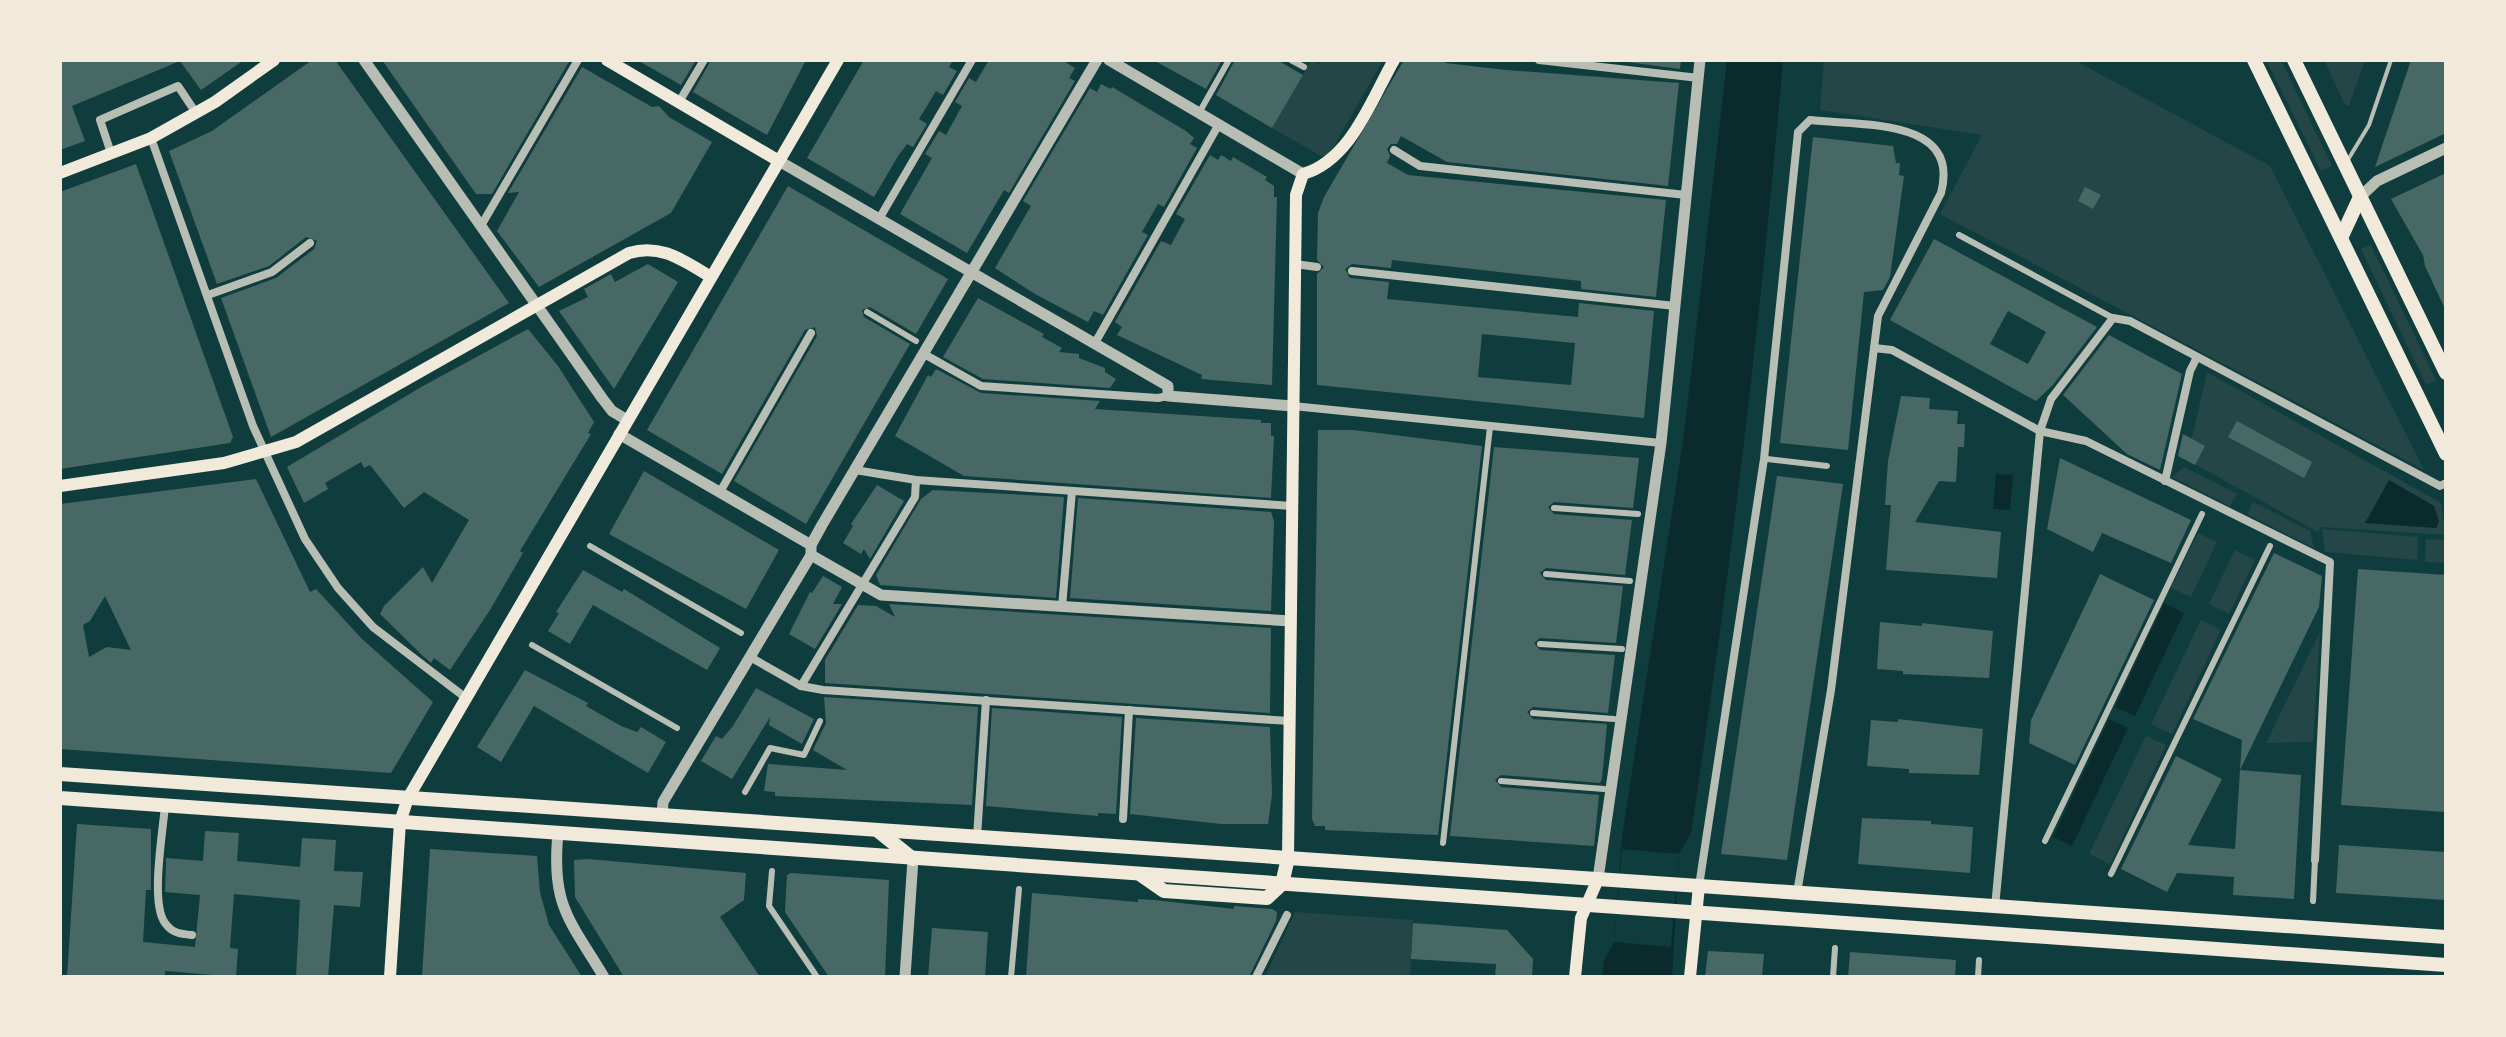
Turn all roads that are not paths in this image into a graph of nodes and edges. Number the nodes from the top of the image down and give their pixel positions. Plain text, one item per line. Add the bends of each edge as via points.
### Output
1 (274, 60) edge
2 (364, 60) edge
3 (578, 60) edge
4 (607, 60) edge
5 (704, 60) edge
6 (838, 60) edge
7 (972, 60) edge
8 (1097, 60) edge
9 (1109, 60) edge
10 (1229, 60) edge
11 (1291, 60) edge
12 (1394, 60) edge
13 (1539, 60) edge
14 (1700, 60) edge
15 (2254, 60) edge
16 (2294, 60) edge
17 (2391, 60) edge
18 (1304, 67) dead end
19 (1699, 78) junction
20 (679, 102) junction
21 (196, 113) junction
22 (1199, 113) junction
23 (1219, 124) junction
24 (151, 138) junction
25 (2446, 148) edge
26 (1394, 150) dead end
27 (111, 153) junction
28 (779, 161) junction
29 (2345, 165) junction
30 (60, 173) edge
31 (1303, 174) junction
32 (1686, 195) junction
33 (2360, 197) junction
34 (879, 219) junction
35 (482, 224) junction
36 (1959, 235) dead end
37 (2341, 238) junction
38 (310, 243) dead end
39 (1295, 264) junction
40 (1317, 267) dead end
41 (1352, 271) dead end
42 (972, 272) junction
43 (711, 277) junction
44 (208, 295) junction
45 (536, 306) junction
46 (1675, 306) junction
47 (867, 312) dead end
48 (2113, 318) junction
49 (811, 333) dead end
50 (916, 341) dead end
51 (1095, 343) junction
52 (1874, 348) junction
53 (924, 354) junction
54 (2197, 357) junction
55 (2446, 373) edge
56 (1168, 396) junction
57 (1293, 406) junction
58 (627, 420) junction
59 (1490, 427) junction
60 (2040, 431) junction
61 (619, 434) junction
62 (1661, 443) junction
63 (266, 454) junction
64 (2446, 454) edge
65 (1767, 459) dead end
66 (1827, 466) dead end
67 (855, 470) junction
68 (916, 480) junction
69 (2165, 481) junction
70 (2446, 483) edge
71 (60, 486) edge
72 (1072, 491) junction
73 (720, 492) junction
74 (1292, 506) junction
75 (1554, 508) dead end
76 (1638, 514) dead end
77 (2202, 514) dead end
78 (590, 546) dead end
79 (2270, 546) dead end
80 (811, 550) junction
81 (1546, 574) dead end
82 (1630, 581) dead end
83 (862, 584) junction
84 (1062, 607) junction
85 (1291, 621) junction
86 (741, 633) dead end
87 (1540, 644) dead end
88 (532, 645) dead end
89 (1622, 649) dead end
90 (750, 657) junction
91 (801, 686) junction
92 (466, 698) junction
93 (986, 700) junction
94 (1129, 710) junction
95 (1533, 713) dead end
96 (1614, 719) dead end
97 (820, 721) dead end
98 (1289, 721) junction
99 (677, 728) dead end
100 (60, 774) edge
101 (1501, 781) dead end
102 (1604, 789) dead end
103 (745, 792) dead end
104 (60, 798) edge
105 (408, 798) junction
106 (165, 805) junction
107 (662, 816) junction
108 (1123, 819) dead end
109 (400, 822) junction
110 (877, 830) junction
111 (558, 833) junction
112 (977, 837) junction
113 (661, 841) junction
114 (2045, 841) dead end
115 (1443, 843) dead end
116 (1288, 858) junction
117 (913, 859) junction
118 (2315, 860) joint
119 (772, 871) dead end
120 (2111, 874) dead end
121 (1598, 879) junction
122 (1282, 884) junction
123 (1699, 886) junction
124 (1019, 889) dead end
125 (1797, 893) junction
126 (2313, 901) dead end
127 (1588, 906) junction
128 (1995, 907) junction
129 (1287, 911) dead end
130 (1696, 913) junction
131 (192, 935) dead end
132 (2446, 937) edge
133 (1835, 948) dead end
134 (1979, 960) dead end
135 (2446, 965) edge
136 (390, 977) edge
137 (604, 977) edge
138 (817, 977) edge
139 (905, 977) edge
140 (1011, 977) edge
141 (1256, 977) edge
142 (1575, 977) edge
143 (1690, 977) edge
144 (1833, 977) edge
145 (1978, 977) edge

1 - 21 main road
2 - 35 street
3 - 35 street
4 - 20 main road
5 - 20 street
6 - 28 main road
7 - 34 street
8 - 42 street
9 - 22 street
10 - 22 street
11 - 18 street
12 - 31 main road via 1358,130 1339,154
13 - 19 street
14 - 19 street
15 - 37 main road
16 - 29 main road
17 - 29 lane via 2369,125
19 - 32 street
20 - 28 main road
21 - 24 main road
21 - 27 street via 178,86 100,120
22 - 23 street
23 - 31 street
23 - 51 street
24 - 27 main road
24 - 44 street
25 - 33 street via 2377,181
26 - 32 street via 1420,166
27 - 30 main road
28 - 34 street
28 - 43 main road
29 - 33 main road
31 - 39 main road via 1296,195
32 - 46 street
33 - 37 main road
33 - 55 main road
34 - 42 street
35 - 45 street
36 - 48 street
37 - 64 main road
38 - 44 street via 272,272
39 - 40 street
39 - 57 main road
41 - 46 street
42 - 51 street
42 - 53 street
43 - 45 main road via 666,252 642,249
43 - 58 main road
44 - 63 street
45 - 58 street via 612,411
45 - 63 main road
46 - 62 street
47 - 50 street
48 - 54 street via 2130,321
48 - 60 street via 2051,399
49 - 73 street
51 - 56 street via 1168,386
52 - 60 street via 1892,350
52 - 123 street via 1878,316 1946,175 1943,158 1924,137 1810,120 1801,126 1798,140 1764,459
52 - 125 street via 1831,690
53 - 56 street via 981,386
53 - 67 street
54 - 69 street
54 - 70 street via 2440,486
56 - 57 street
57 - 59 street
57 - 74 main road
58 - 61 main road
59 - 62 street
59 - 115 street
60 - 69 street via 2086,441
60 - 128 street
61 - 73 street
61 - 92 main road
62 - 121 street
63 - 71 main road
63 - 92 street via 305,539 338,588 373,627
65 - 66 street
67 - 68 street
67 - 80 street
68 - 72 street
68 - 83 street via 915,497
69 - 118 street via 2332,566
72 - 74 street
72 - 84 street
73 - 80 street
74 - 85 main road
75 - 76 street
77 - 114 street
78 - 86 street
79 - 120 street
80 - 83 street
80 - 90 street
81 - 82 street
83 - 84 street via 881,595
83 - 91 street
84 - 85 street
85 - 98 main road
87 - 89 street
88 - 99 street
90 - 91 street
90 - 107 street via 663,802
91 - 93 street
92 - 105 main road
93 - 94 street
93 - 112 street
94 - 98 street
94 - 108 street
95 - 96 street
97 - 103 street via 804,755 770,748
98 - 116 main road
100 - 105 main road
101 - 102 street
104 - 106 main road
105 - 107 main road
105 - 109 main road
106 - 109 main road
106 - 131 street via 158,902 163,921 175,934
107 - 110 main road
107 - 113 main road
109 - 111 main road
109 - 136 main road
110 - 112 main road
110 - 117 main road
111 - 113 main road
111 - 137 street via 554,873 561,901
112 - 116 main road
113 - 117 main road
116 - 121 main road
116 - 122 main road
117 - 122 main road
117 - 139 street
118 - 126 street
119 - 138 street via 769,906
121 - 123 main road
121 - 127 main road
122 - 127 main road
123 - 125 main road
123 - 130 main road
124 - 140 street
125 - 128 main road
127 - 130 main road
127 - 142 main road via 1581,918
128 - 132 main road
129 - 141 street
130 - 135 main road
130 - 143 main road
133 - 144 street
134 - 145 street

